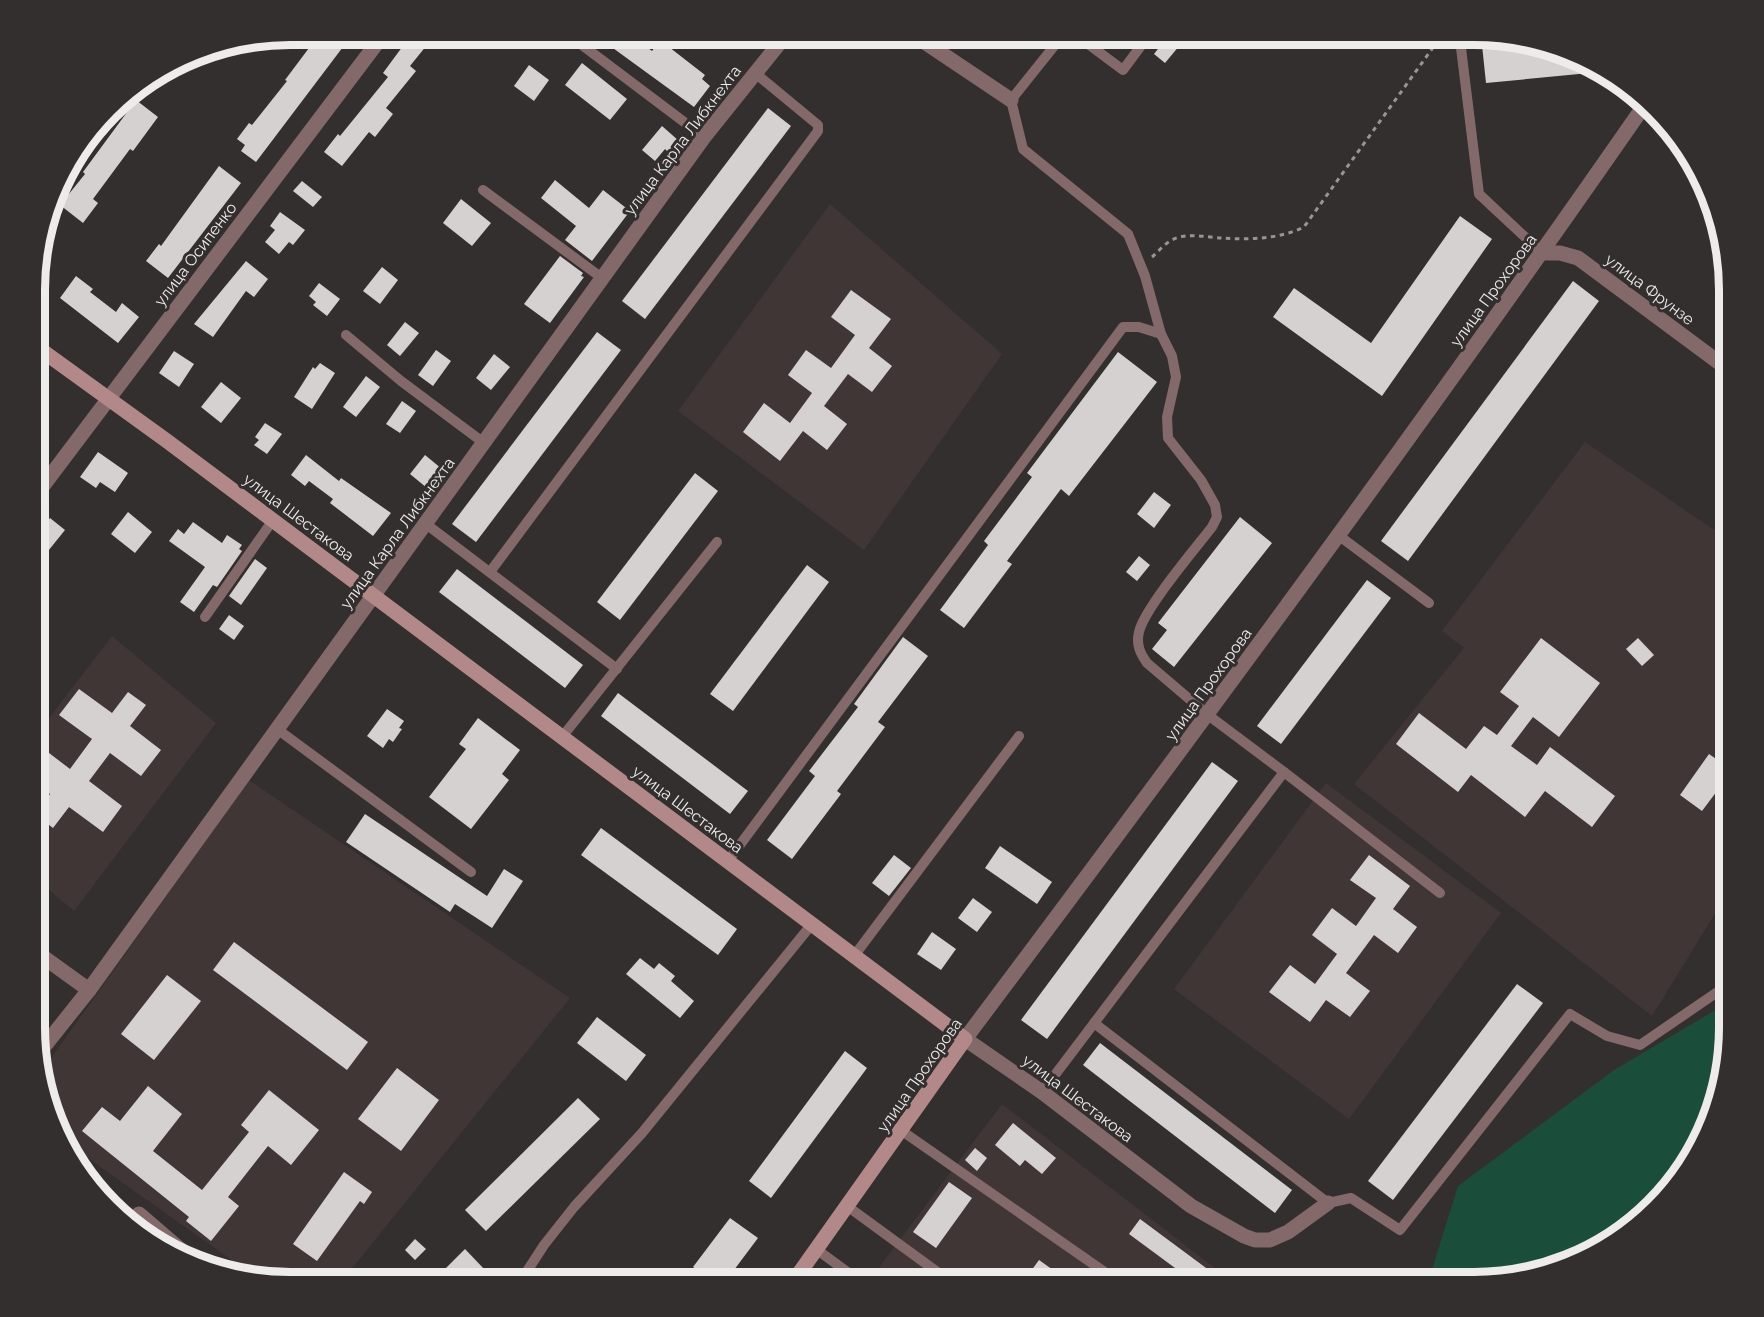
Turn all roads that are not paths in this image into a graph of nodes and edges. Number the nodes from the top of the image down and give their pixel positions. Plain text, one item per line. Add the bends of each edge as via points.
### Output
1 (375, 45) edge
2 (582, 45) edge
3 (778, 45) edge
4 (929, 45) edge
5 (1055, 45) edge
6 (1089, 45) edge
7 (1142, 45) edge
8 (1462, 45) edge
9 (755, 73) junction
10 (1011, 100) junction
11 (1640, 111) edge
12 (704, 137) junction
13 (483, 190) dead end
14 (1542, 253) junction
15 (603, 278) junction
16 (346, 334) dead end
17 (1161, 334) junction
18 (45, 354) edge
19 (1719, 362) edge
20 (108, 399) junction
21 (484, 443) junction
22 (45, 483) edge
23 (273, 520) junction
24 (426, 524) junction
25 (1338, 535) junction
26 (717, 542) dead end
27 (490, 572) junction
28 (374, 596) junction
29 (1429, 603) dead end
30 (205, 618) dead end
31 (617, 669) junction
32 (1208, 715) junction
33 (277, 729) junction
34 (1019, 736) dead end
35 (562, 737) junction
36 (1284, 772) junction
37 (728, 861) junction
38 (471, 872) dead end
39 (1440, 893) dead end
40 (812, 924) junction
41 (854, 956) junction
42 (45, 958) edge
43 (89, 990) junction
44 (1719, 991) edge
45 (1094, 1023) junction
46 (965, 1039) junction
47 (46, 1044) edge
48 (1042, 1092) junction
49 (902, 1131) junction
50 (1328, 1203) junction
51 (847, 1206) junction
52 (139, 1214) dead end
53 (168, 1239) edge
54 (816, 1249) junction
55 (526, 1272) edge
56 (801, 1272) edge
57 (847, 1272) edge
58 (937, 1272) edge
59 (1105, 1272) edge

1 - 20 street, улица Осипенко
2 - 12 lane
3 - 9 street, улица Карла Либкнехта
4 - 10 street
5 - 10 lane
6 - 7 lane via 1123,70
8 - 14 lane via 1479,194
9 - 12 street, улица Карла Либкнехта
9 - 27 lane via 818,125 818,131
10 - 17 lane via 1023,149 1128,234
11 - 14 street, улица Прохорова
12 - 15 street, улица Карла Либкнехта
13 - 15 lane
14 - 19 street, улица Фрунзе via 1578,258
14 - 25 street, улица Прохорова
15 - 21 street, улица Карла Либкнехта
16 - 21 lane
17 - 32 lane via 1176,376 1167,417 1168,438 1201,480 1217,517 1151,608 1139,630 1138,643 1147,663
17 - 37 lane via 1123,327
18 - 20 main road, улица Шестакова
20 - 22 street, улица Осипенко
20 - 23 main road, улица Шестакова
21 - 24 street, улица Карла Либкнехта
23 - 28 main road, улица Шестакова
23 - 30 lane
24 - 27 lane
24 - 28 street, улица Карла Либкнехта
25 - 29 lane
25 - 32 street, улица Прохорова
26 - 31 lane
27 - 31 lane
28 - 33 street, улица Карла Либкнехта
28 - 35 main road, улица Шестакова
31 - 35 lane
32 - 36 lane
32 - 46 street, улица Прохорова
33 - 38 lane
33 - 43 street, улица Карла Либкнехта
34 - 41 lane
35 - 37 main road, улица Шестакова
36 - 39 lane
36 - 45 lane
37 - 40 main road, улица Шестакова
40 - 41 main road, улица Шестакова
40 - 55 lane via 642,1133 574,1207
41 - 46 main road, улица Шестакова
42 - 43 street
43 - 47 street, улица Карла Либкнехта
44 - 50 lane via 1640,1045 1607,1036 1570,1014 1400,1230 1351,1198
45 - 48 lane
45 - 50 lane
46 - 48 street, улица Шестакова
46 - 49 main road, улица Прохорова
48 - 50 street, улица Шестакова via 1191,1206 1244,1236 1270,1240
49 - 51 main road, улица Прохорова
49 - 59 lane
51 - 54 main road, улица Прохорова
51 - 58 lane
52 - 53 street
54 - 56 main road, улица Прохорова
54 - 57 lane

